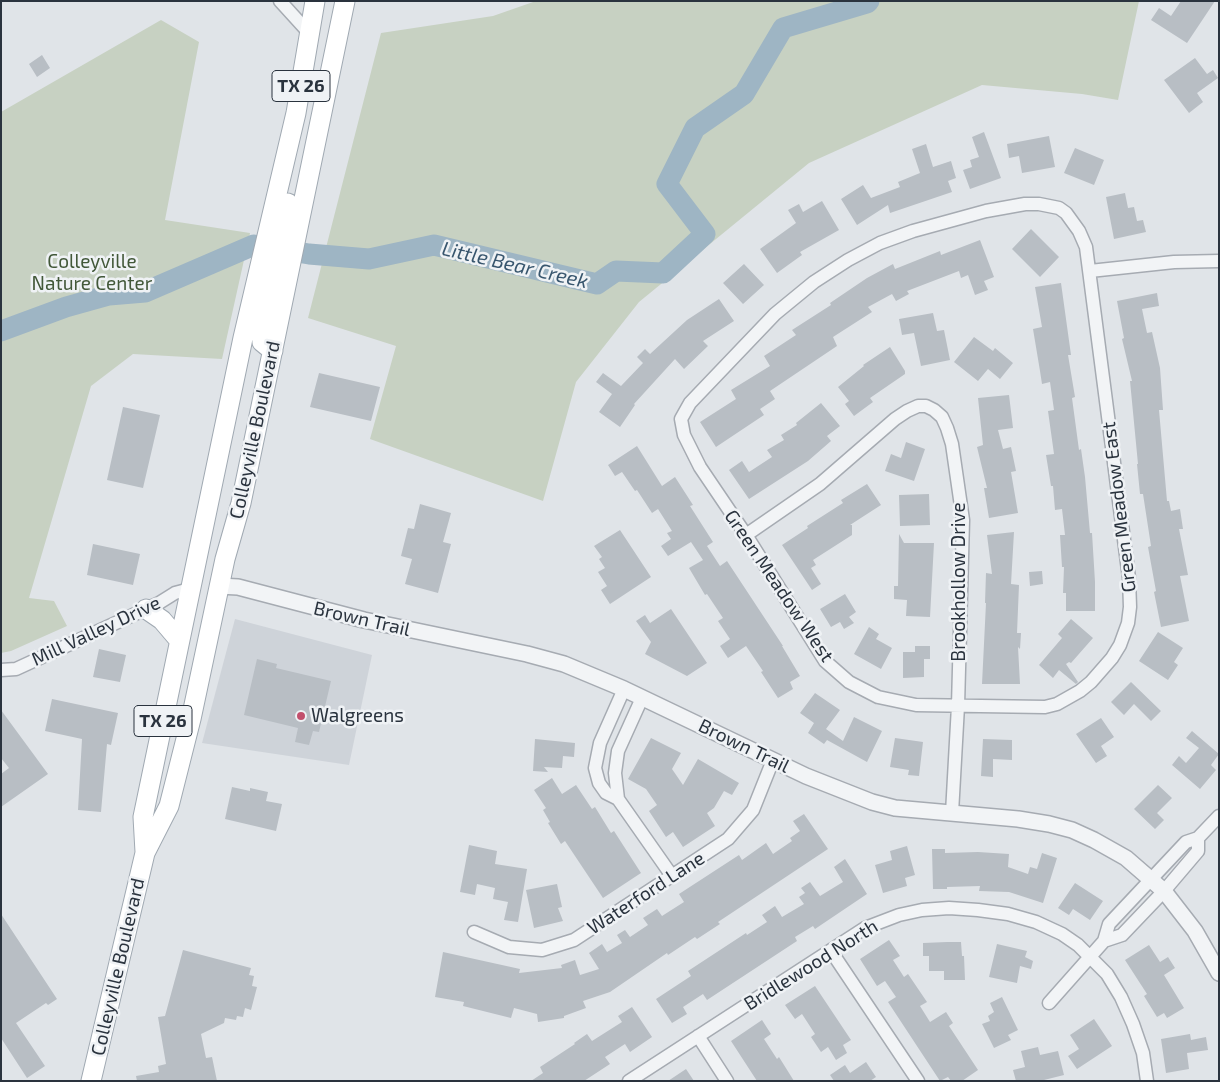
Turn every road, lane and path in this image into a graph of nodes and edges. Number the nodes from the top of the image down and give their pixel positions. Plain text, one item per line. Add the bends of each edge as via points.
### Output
1 (280, 1) edge
2 (316, 1) edge
3 (345, 1) edge
4 (310, 34) junction
5 (1219, 261) edge
6 (1090, 272) junction
7 (263, 320) junction
8 (700, 467) joint
9 (746, 535) junction
10 (219, 586) junction
11 (190, 589) junction
12 (146, 609) junction
13 (179, 640) junction
14 (1, 670) edge
15 (624, 689) junction
16 (642, 698) junction
17 (958, 706) junction
18 (164, 713) junction
19 (190, 719) junction
20 (773, 760) junction
21 (618, 799) junction
22 (952, 813) junction
23 (1219, 816) edge
24 (1198, 838) junction
25 (145, 853) junction
26 (672, 876) junction
27 (1151, 879) junction
28 (1164, 891) junction
29 (474, 932) dead end
30 (1104, 941) junction
31 (831, 950) junction
32 (1091, 956) junction
33 (1219, 973) edge
34 (1049, 1004) dead end
35 (698, 1036) junction
36 (91, 1081) edge
37 (628, 1081) edge
38 (727, 1081) edge
39 (918, 1081) edge
40 (1147, 1081) edge

1 - 4 street
2 - 4 main road, Colleyville Boulevard / TX 26
3 - 7 main road, Colleyville Boulevard / TX 26 via 309,180
4 - 7 main road, Colleyville Boulevard / TX 26
5 - 6 street via 1174,262
6 - 8 street, Green Meadow East via 1086,247 1066,213 1059,208 1039,204 986,211 880,243 848,260 790,300 690,403 680,419 681,426
6 - 17 street, Green Meadow East via 1130,578 1128,623 1112,658 1080,691 1057,704 1045,707
7 - 10 main road, Colleyville Boulevard / TX 26 via 273,351 241,503
7 - 11 main road, Colleyville Boulevard / TX 26
8 - 9 street, Green Meadow West
9 - 17 street, Green Meadow West via 825,661 849,682 878,697 916,705
9 - 17 street, Brookhollow Drive via 820,484 895,419 918,406 934,410 948,428 963,520
10 - 11 main road
10 - 15 street, Brown Trail via 238,586 364,620 527,654 564,664
10 - 19 main road, Colleyville Boulevard / TX 26
11 - 12 street, Mill Valley Drive via 175,593
11 - 13 main road, Colleyville Boulevard / TX 26
12 - 13 main road via 162,620
12 - 14 street, Mill Valley Drive via 16,668
13 - 18 main road, Colleyville Boulevard / TX 26
15 - 16 street, Brown Trail
15 - 21 street via 600,743 595,768 606,793
16 - 20 street, Brown Trail
16 - 21 street via 618,751 615,773
17 - 22 street, Brookhollow Drive
18 - 19 main road
18 - 25 main road, Colleyville Boulevard / TX 26 via 143,817
19 - 25 main road, Colleyville Boulevard / TX 26 via 169,806
20 - 22 street, Brown Trail via 842,792 872,802 895,808
20 - 26 street, Waterford Lane via 753,810 728,839
21 - 26 street
22 - 27 street, Brown Trail via 1018,819 1072,830 1126,858
23 - 24 street
24 - 27 street via 1186,842
24 - 28 street via 1198,851
25 - 36 main road, Colleyville Boulevard / TX 26
26 - 29 street, Waterford Lane via 574,940 542,950 509,947
27 - 28 street, Brown Trail
27 - 30 street via 1110,924
28 - 30 street via 1122,935
28 - 33 street, Brown Trail via 1195,931
30 - 32 street
31 - 32 street, Bridlewood North via 866,928 899,915 949,908 1000,913 1036,922 1062,934
31 - 35 street, Bridlewood North
31 - 39 street
32 - 34 street
32 - 40 street, Bridlewood North via 1121,997 1143,1053
35 - 37 street, Bridlewood North
35 - 38 street

